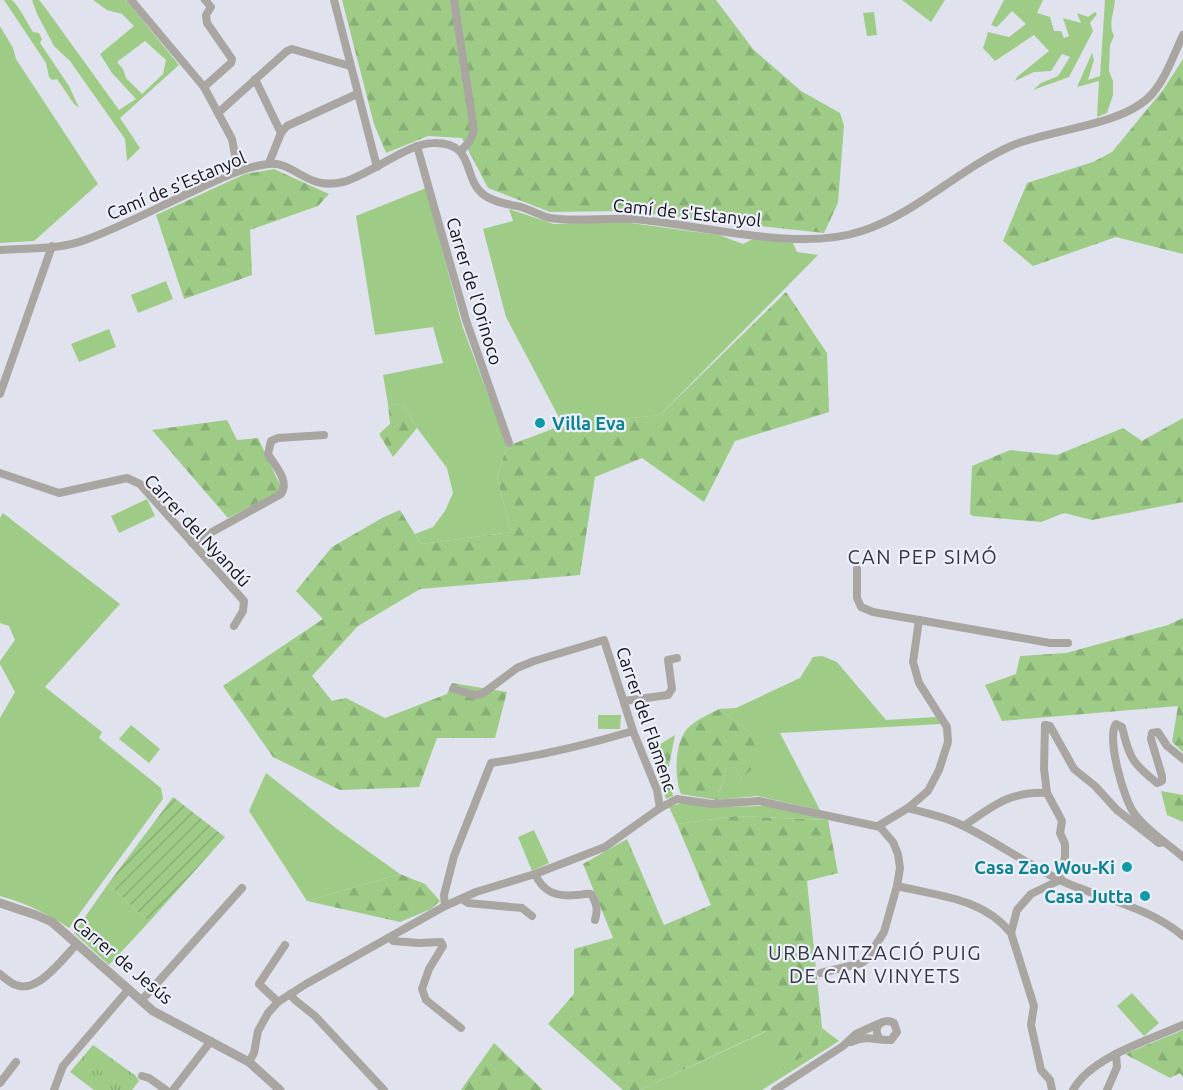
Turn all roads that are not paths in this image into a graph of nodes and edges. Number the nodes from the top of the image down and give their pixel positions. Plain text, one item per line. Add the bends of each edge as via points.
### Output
1 (131, 0) edge
2 (205, 0) edge
3 (334, 0) edge
4 (454, 0) edge
5 (1183, 35) edge
6 (350, 66) junction
7 (255, 79) junction
8 (204, 87) junction
9 (357, 94) junction
10 (218, 113) junction
11 (281, 133) junction
12 (417, 146) junction
13 (461, 151) junction
14 (269, 163) junction
15 (377, 167) junction
16 (238, 171) junction
17 (52, 246) junction
18 (0, 250) edge
19 (0, 394) edge
20 (324, 435) dead end
21 (509, 443) dead end
22 (0, 472) edge
23 (192, 543) junction
24 (857, 570) dead end
25 (919, 620) junction
26 (234, 626) dead end
27 (1068, 643) dead end
28 (677, 658) dead end
29 (453, 689) dead end
30 (624, 701) junction
31 (633, 731) junction
32 (1183, 759) edge
33 (1047, 793) junction
34 (660, 808) junction
35 (908, 808) junction
36 (878, 826) junction
37 (964, 826) junction
38 (1164, 842) junction
39 (1183, 857) edge
40 (535, 874) junction
41 (1060, 880) junction
42 (897, 886) junction
43 (242, 888) dead end
44 (462, 899) junction
45 (0, 903) edge
46 (445, 906) junction
47 (532, 916) dead end
48 (595, 920) dead end
49 (1011, 933) junction
50 (1183, 936) edge
51 (391, 938) junction
52 (77, 944) junction
53 (285, 945) dead end
54 (821, 973) dead end
55 (0, 974) edge
56 (128, 990) junction
57 (290, 994) junction
58 (141, 1001) junction
59 (278, 1002) junction
60 (878, 1024) junction
61 (1183, 1025) edge
62 (461, 1028) dead end
63 (879, 1038) junction
64 (210, 1041) junction
65 (843, 1046) junction
66 (1116, 1054) junction
67 (16, 1062) dead end
68 (249, 1062) junction
69 (142, 1076) dead end
70 (0, 1083) edge
71 (54, 1090) edge
72 (166, 1090) edge
73 (173, 1090) edge
74 (280, 1090) edge
75 (384, 1090) edge
76 (775, 1090) edge
77 (1052, 1090) edge
78 (1072, 1090) edge
79 (1107, 1090) edge

1 - 8 street
2 - 8 street via 211,7 207,23 232,59
3 - 6 street
4 - 13 street via 474,130
5 - 13 street, Camí de s'Estanyol via 1160,84 1142,103 1101,121 1015,144 989,156 902,212 851,234 795,239 629,218 552,218 483,194
6 - 7 street via 292,49
6 - 9 street
7 - 10 street
7 - 11 street
8 - 10 street
9 - 11 street via 287,126
9 - 15 street
10 - 16 street via 232,139
11 - 14 street
12 - 13 street, Camí de s'Estanyol via 437,143
12 - 15 street, Camí de s'Estanyol
12 - 21 street, Carrer de l'Orinoco via 466,320
14 - 15 street, Camí de s'Estanyol via 323,184 345,181
14 - 16 street, Camí de s'Estanyol
16 - 17 street, Camí de s'Estanyol via 86,240
17 - 18 street, Camí de s'Estanyol
17 - 19 street
20 - 23 street via 271,441 268,454 285,481 281,494
22 - 23 street, Carrer del Nyandú via 59,493 127,478 140,484
23 - 26 street, Carrer del Nyandú via 244,601
24 - 25 street via 857,598 861,607
25 - 27 street
25 - 35 street via 913,662 919,683 946,727 948,742 928,791
28 - 30 street via 668,660 672,689 668,695
29 - 30 street, Carrer del Flamenc via 482,694 534,660 604,640
30 - 31 street, Carrer del Flamenc
31 - 34 street, Carrer del Flamenc via 657,790
31 - 46 street via 533,757 491,763 454,856
32 - 38 street via 1158,732 1152,733 1162,776 1157,783 1134,761 1122,727 1116,724 1113,728 1114,754 1133,812
33 - 37 street via 1010,797
33 - 38 street via 1047,724 1074,769 1116,810 1159,843
33 - 41 street via 1062,821 1065,857
34 - 36 street via 677,799 712,804 759,801
34 - 40 street via 605,847
35 - 36 street
35 - 37 street
36 - 42 street via 898,854
37 - 41 street
38 - 39 street
40 - 44 street
40 - 48 street via 547,891 576,896 591,894 598,910
41 - 49 street via 1031,894 1017,910
41 - 50 street via 1121,902
42 - 49 street via 971,903 1001,920
42 - 54 street via 884,932 867,959
43 - 58 street
44 - 46 street
44 - 47 street via 468,903 522,908
45 - 52 street, Carrer de Jesús via 44,918
46 - 51 street
49 - 77 street via 1034,1006 1031,1025 1041,1070 1050,1080
51 - 57 street
51 - 62 street via 441,942 443,946 422,989 426,1000
52 - 55 street via 33,986 17,985
52 - 56 street, Carrer de Jesús
53 - 59 street via 259,984
56 - 58 street, Carrer de Jesús
56 - 71 street via 63,1066
57 - 59 street
57 - 75 street
58 - 64 street, Carrer de Jesús
59 - 68 street via 262,1021
60 - 63 street
60 - 63 street via 889,1020 897,1032 891,1040
60 - 65 street via 856,1034
61 - 66 street
63 - 65 street via 859,1039
64 - 68 street, Carrer de Jesús
64 - 73 street
65 - 76 street
66 - 78 street via 1078,1080
66 - 79 street via 1117,1067
67 - 70 street
68 - 74 street, Carrer de Jesús
69 - 72 street

